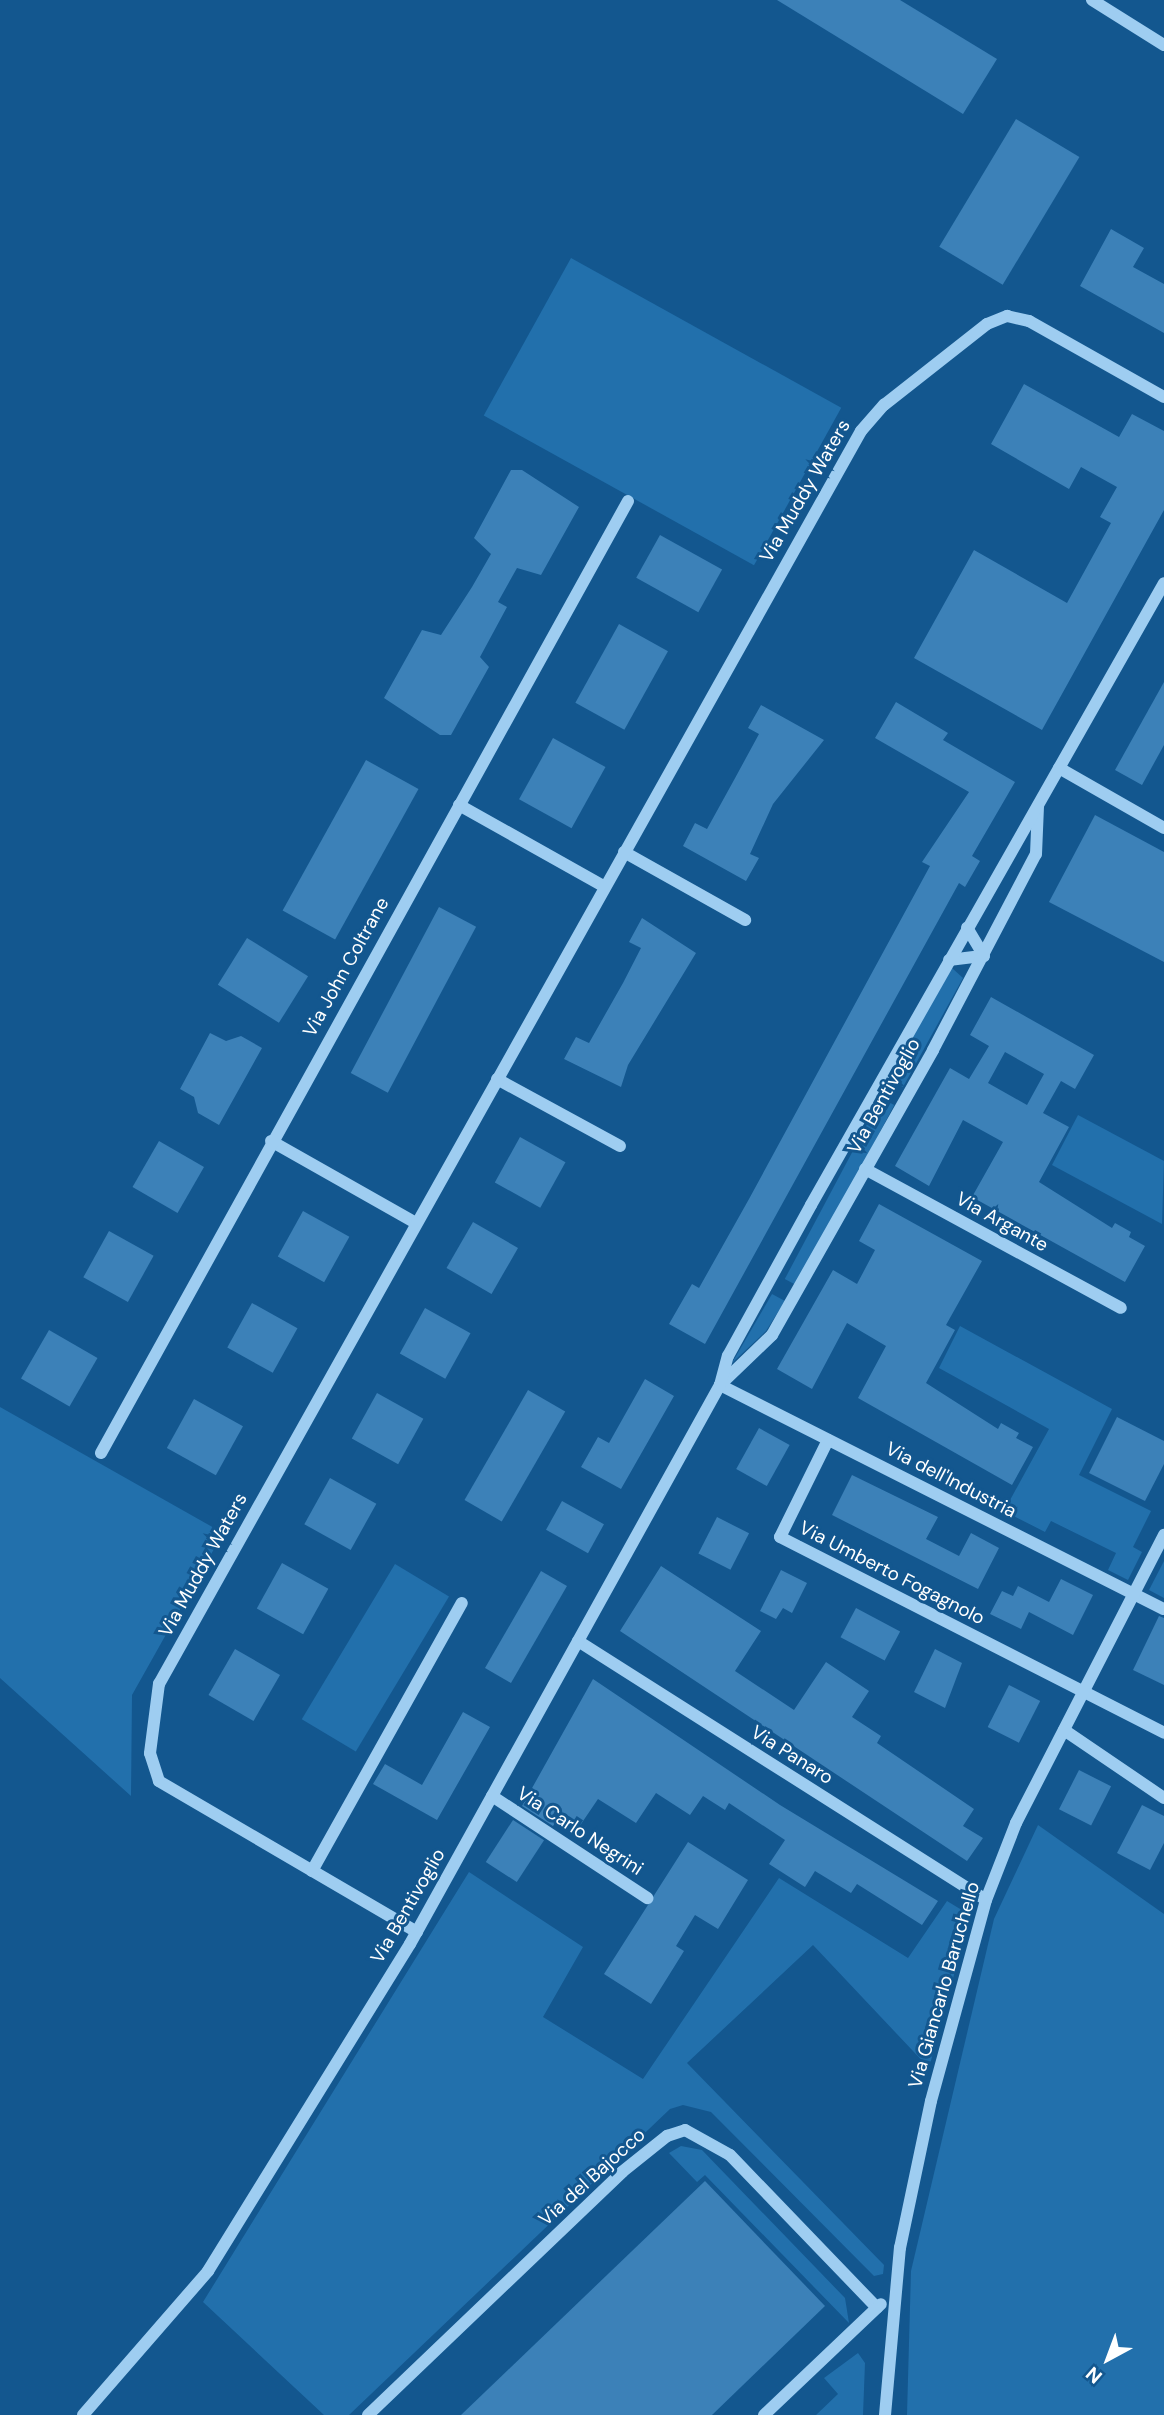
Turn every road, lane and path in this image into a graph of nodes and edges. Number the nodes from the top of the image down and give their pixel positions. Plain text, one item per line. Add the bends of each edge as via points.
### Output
1 (1092, 0) edge
2 (1164, 45) edge
3 (1164, 397) edge
4 (628, 502) dead end
5 (1164, 583) edge
6 (1059, 768) junction
7 (459, 805) junction
8 (1038, 805) junction
9 (1164, 828) edge
10 (624, 852) junction
11 (605, 887) junction
12 (745, 920) dead end
13 (967, 928) junction
14 (984, 956) junction
15 (949, 960) junction
16 (497, 1079) junction
17 (271, 1142) junction
18 (620, 1146) dead end
19 (865, 1169) junction
20 (416, 1223) junction
21 (1121, 1308) dead end
22 (720, 1385) junction
23 (828, 1440) junction
24 (101, 1453) dead end
25 (1164, 1535) edge
26 (1134, 1594) junction
27 (462, 1603) dead end
28 (1164, 1609) edge
29 (578, 1642) junction
30 (1083, 1692) junction
31 (1064, 1730) junction
32 (1164, 1733) edge
33 (492, 1796) junction
34 (1164, 1798) edge
35 (312, 1871) junction
36 (648, 1898) dead end
37 (986, 1900) junction
38 (417, 1932) junction
39 (893, 2292) junction
40 (877, 2308) junction
41 (83, 2415) edge
42 (368, 2415) edge
43 (764, 2415) edge
44 (885, 2415) edge

1 - 2 street
3 - 10 street, Via Muddy Waters via 1029,321 1007,316 987,324 884,405 848,453
4 - 7 street, Via John Coltrane
5 - 6 street, Via Bentivoglio
6 - 8 street, Via Bentivoglio
6 - 9 street
7 - 11 street
7 - 17 street, Via John Coltrane
8 - 13 street, Via Bentivoglio
8 - 14 street, Via Bentivoglio via 1036,854
10 - 11 street, Via Muddy Waters
10 - 12 street
11 - 16 street, Via Muddy Waters
13 - 14 street
13 - 15 street, Via Bentivoglio
14 - 15 street
14 - 19 street, Via Bentivoglio
15 - 22 street, Via Bentivoglio via 728,1356
16 - 18 street
16 - 20 street, Via Muddy Waters
17 - 20 street
17 - 24 street, Via John Coltrane
19 - 21 street, Via Argante
19 - 22 street, Via Bentivoglio via 772,1335
20 - 35 street, Via Muddy Waters via 154,1703 150,1753 159,1781
22 - 23 street, Via dell'Industria
22 - 29 street, Via Bentivoglio
23 - 26 street, Via dell'Industria
23 - 30 street, Via Umberto Fogagnolo via 780,1537
25 - 26 street, Via Giancarlo Baruchello
26 - 28 street, Via dell'Industria
26 - 30 street, Via Giancarlo Baruchello
27 - 35 street
29 - 33 street, Via Bentivoglio
29 - 37 street, Via Panaro
30 - 31 street, Via Giancarlo Baruchello
30 - 32 street
31 - 34 street
31 - 37 street, Via Giancarlo Baruchello via 1016,1823
33 - 36 street, Via Carlo Negrini
33 - 38 street, Via Bentivoglio
35 - 38 street, Via Muddy Waters
37 - 39 street, Via Giancarlo Baruchello via 931,2101
38 - 41 street, Via Bentivoglio via 208,2271
39 - 40 street
39 - 44 street, Via Giancarlo Baruchello
40 - 42 street, Via del Bajocco via 730,2155 685,2130 667,2136 622,2172
40 - 43 street

